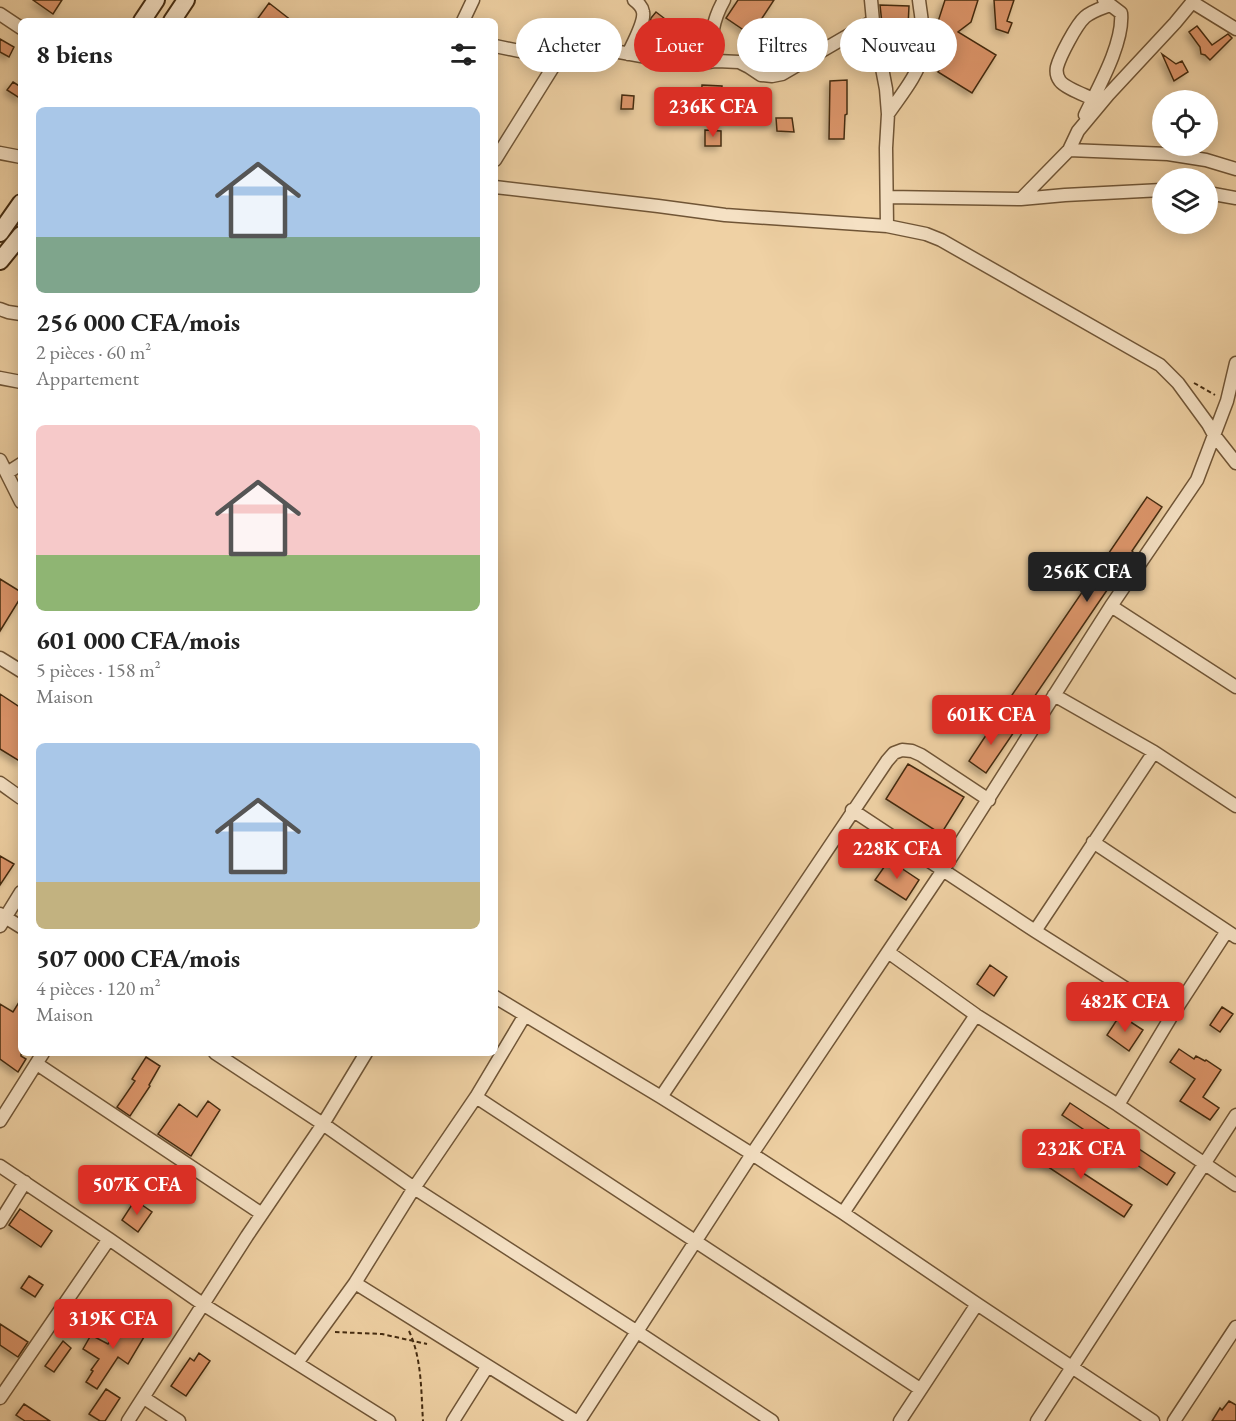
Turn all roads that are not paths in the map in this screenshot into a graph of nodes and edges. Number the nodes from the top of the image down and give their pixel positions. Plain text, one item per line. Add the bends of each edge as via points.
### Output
1 (156, 0) edge
2 (186, 0) edge
3 (473, 0) edge
4 (634, 0) edge
5 (724, 0) edge
6 (871, 0) edge
7 (919, 0) edge
8 (1193, 1) edge
9 (1107, 2) edge
10 (0, 14) edge
11 (144, 18) edge
12 (174, 18) edge
13 (464, 18) edge
14 (715, 18) edge
15 (873, 18) edge
16 (18, 26) edge
17 (1236, 29) edge
18 (840, 40) edge
19 (498, 47) edge
20 (516, 50) edge
21 (622, 53) edge
22 (628, 54) junction
23 (634, 55) edge
24 (725, 62) edge
25 (550, 72) edge
26 (883, 72) edge
27 (1093, 99) junction
28 (888, 114) junction
29 (1078, 131) junction
30 (1069, 150) junction
31 (0, 153) edge
32 (498, 155) edge
33 (18, 156) edge
34 (1236, 169) edge
35 (498, 187) edge
36 (1152, 191) edge
37 (1218, 195) edge
38 (886, 197) junction
39 (1236, 198) edge
40 (1021, 199) junction
41 (18, 207) edge
42 (887, 226) junction
43 (0, 233) edge
44 (18, 239) edge
45 (0, 261) edge
46 (0, 309) edge
47 (18, 314) edge
48 (1236, 363) edge
49 (0, 378) edge
50 (18, 381) edge
51 (1214, 435) junction
52 (0, 460) edge
53 (1236, 463) edge
54 (18, 466) edge
55 (7, 473) junction
56 (18, 496) edge
57 (1111, 606) junction
58 (0, 658) edge
59 (18, 669) edge
60 (1236, 687) edge
61 (1054, 695) junction
62 (1154, 752) junction
63 (0, 783) edge
64 (18, 796) edge
65 (989, 800) junction
66 (1236, 806) edge
67 (852, 810) junction
68 (1093, 842) junction
69 (943, 870) junction
70 (18, 896) edge
71 (2, 919) edge
72 (18, 926) edge
73 (1035, 931) junction
74 (1231, 934) edge
75 (888, 952) junction
76 (498, 999) edge
77 (525, 1015) junction
78 (976, 1015) junction
79 (1171, 1017) junction
80 (364, 1056) edge
81 (40, 1058) edge
82 (231, 1058) edge
83 (476, 1096) junction
84 (662, 1097) junction
85 (1118, 1105) junction
86 (1236, 1115) edge
87 (0, 1120) edge
88 (323, 1124) junction
89 (752, 1154) junction
90 (1204, 1164) junction
91 (0, 1166) edge
92 (25, 1182) junction
93 (1236, 1185) edge
94 (414, 1188) junction
95 (843, 1213) junction
96 (262, 1214) junction
97 (0, 1222) edge
98 (109, 1239) junction
99 (695, 1241) junction
100 (355, 1283) junction
101 (977, 1304) junction
102 (204, 1305) junction
103 (1236, 1328) edge
104 (636, 1331) junction
105 (297, 1363) junction
106 (487, 1367) junction
107 (1073, 1367) junction
108 (920, 1389) junction
109 (0, 1398) edge
110 (144, 1398) junction
111 (128, 1421) edge
112 (180, 1421) edge
113 (389, 1421) edge
114 (453, 1421) edge
115 (577, 1421) edge
116 (772, 1421) edge
117 (900, 1421) edge
118 (1037, 1421) edge
119 (1153, 1421) edge
120 (1174, 1421) edge

1 - 11 main road
2 - 12 main road
3 - 13 street
4 - 22 street via 644,13
5 - 14 street
6 - 15 street
7 - 28 street via 921,57
8 - 17 street
8 - 29 street
9 - 27 street via 1121,13 1121,25 1114,52
9 - 27 street via 1084,18 1058,65 1057,73 1063,84
10 - 16 street
18 - 24 street via 772,76 761,75 739,62
19 - 20 street
21 - 22 street
22 - 23 street
25 - 32 street
26 - 28 street
27 - 29 street
28 - 38 street
29 - 30 street
30 - 34 street via 1168,154
30 - 40 street
31 - 33 street
35 - 42 street via 725,215
36 - 40 street
37 - 39 street
38 - 40 street
38 - 42 street
41 - 43 main road
42 - 51 street via 926,234 955,247 1160,365 1178,383
44 - 45 main road
46 - 47 street
48 - 51 street
49 - 50 street
51 - 53 street
51 - 57 street via 1197,480
52 - 55 street
54 - 55 street
55 - 56 street
57 - 60 street
57 - 61 street
58 - 59 street
61 - 62 street
61 - 65 street
62 - 66 street
62 - 68 street
63 - 64 street
65 - 67 street via 921,754 902,750 886,761
65 - 69 street
67 - 69 street
67 - 84 street
68 - 73 street
68 - 74 street
69 - 73 street
69 - 75 street
70 - 71 street
71 - 72 street
73 - 79 street
74 - 79 street
75 - 78 street
75 - 89 street
76 - 77 street
77 - 83 street
77 - 84 street
78 - 85 street
78 - 95 street
79 - 85 street
80 - 88 street
81 - 87 street
81 - 96 street
82 - 88 street
83 - 94 street
83 - 99 street
84 - 89 street
85 - 90 street
86 - 90 street
88 - 94 street
88 - 96 street
89 - 95 street
89 - 99 street
90 - 93 street
90 - 107 street
91 - 92 street
92 - 97 street
92 - 98 street
94 - 100 street
94 - 104 street
95 - 101 street
96 - 102 street
98 - 102 street
98 - 109 street
99 - 104 street
99 - 108 street
100 - 105 street
100 - 106 street
101 - 107 street
101 - 108 street
102 - 105 street
102 - 110 street
103 - 120 street
104 - 115 street
104 - 116 street
105 - 113 street
106 - 114 street
106 - 115 street
107 - 118 street
107 - 119 street
108 - 117 street
110 - 111 street
110 - 112 street

